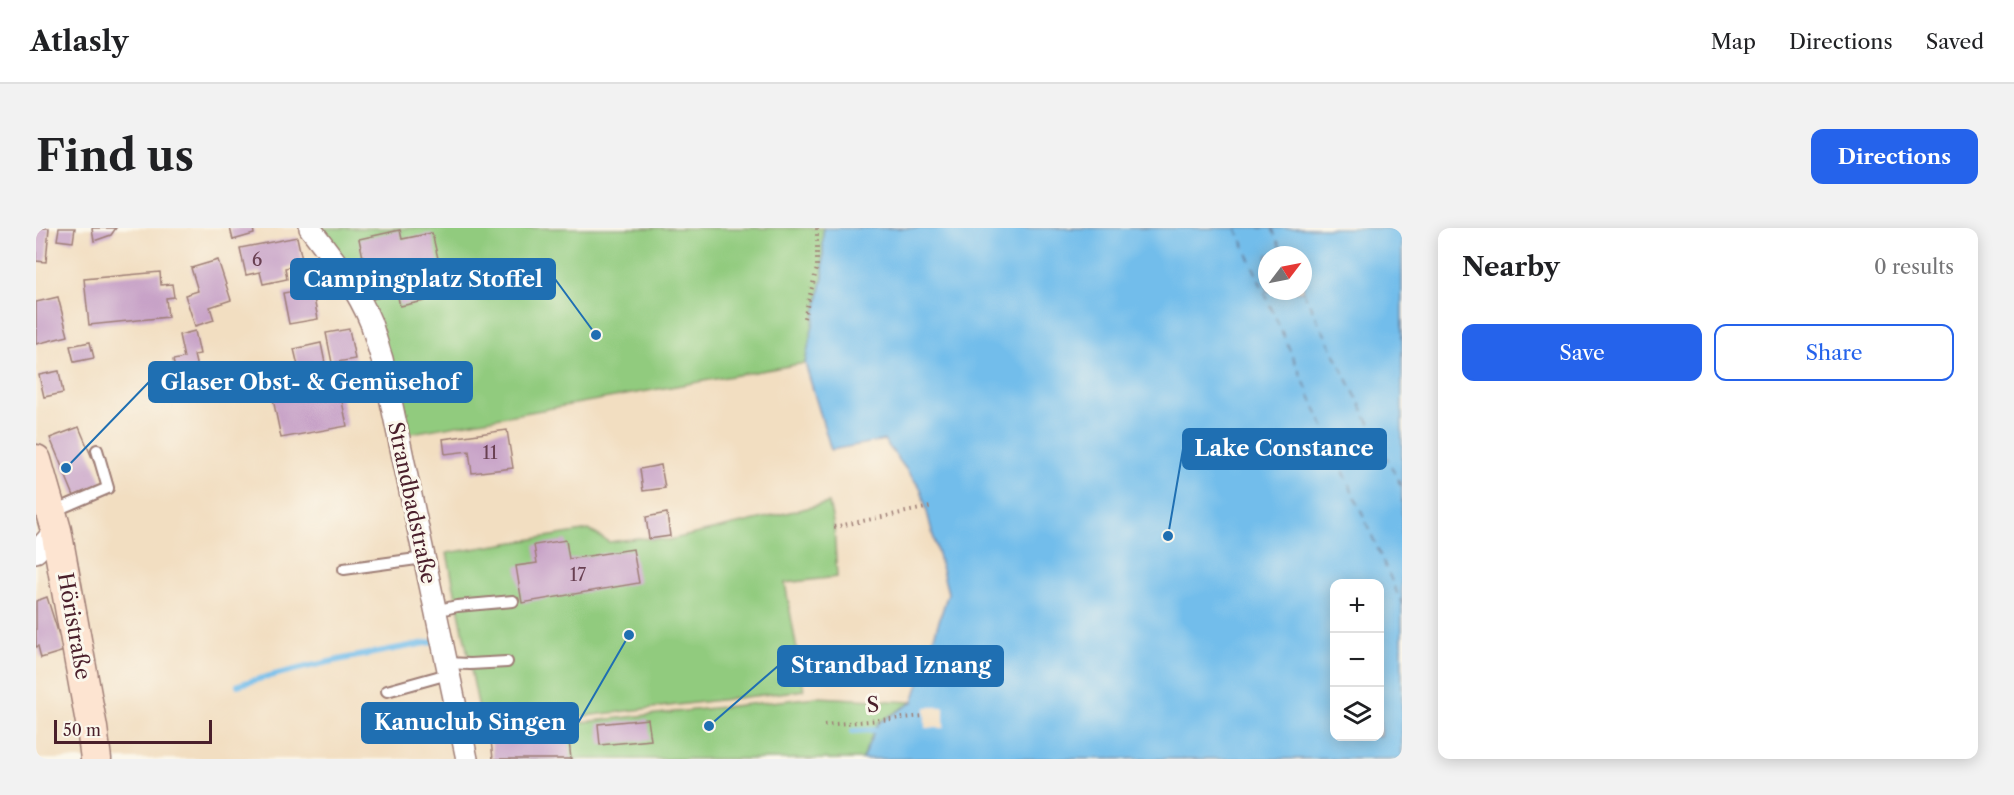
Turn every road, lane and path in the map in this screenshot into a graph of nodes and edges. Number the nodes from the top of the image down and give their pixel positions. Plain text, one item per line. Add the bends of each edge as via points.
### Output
1 (310, 228) edge
2 (817, 228) edge
3 (804, 318) dead end
4 (97, 450) dead end
5 (36, 460) edge
6 (930, 507) dead end
7 (54, 521) junction
8 (834, 527) dead end
9 (36, 552) edge
10 (424, 558) junction
11 (344, 569) dead end
12 (513, 601) dead end
13 (435, 611) junction
14 (507, 662) dead end
15 (447, 668) junction
16 (387, 691) dead end
17 (925, 716) dead end
18 (824, 725) dead end
19 (96, 759) edge
20 (467, 759) edge

1 - 10 street, Strandbadstraße via 349,282 370,322 382,359
2 - 3 path via 817,268
4 - 7 lane via 108,488
5 - 7 main road, Höristraße
6 - 8 path
7 - 9 street
7 - 19 main road, Höristraße
10 - 11 lane
10 - 13 street, Strandbadstraße
12 - 13 lane
13 - 15 street, Strandbadstraße
14 - 15 lane
15 - 16 lane
15 - 20 street, Strandbadstraße
17 - 18 path, S

